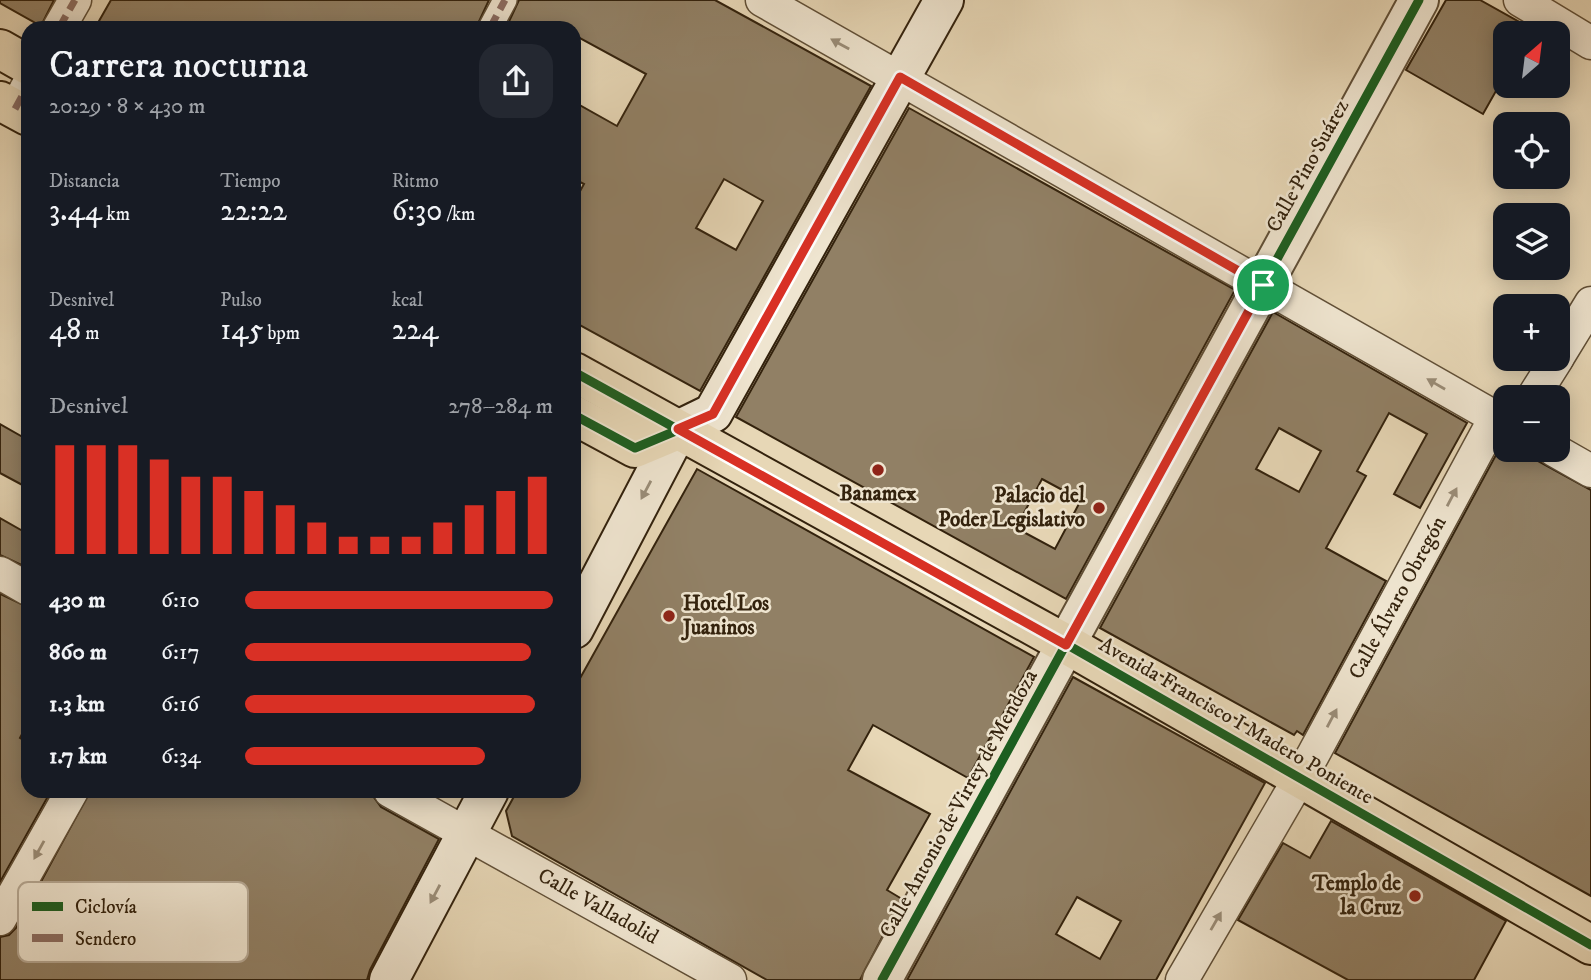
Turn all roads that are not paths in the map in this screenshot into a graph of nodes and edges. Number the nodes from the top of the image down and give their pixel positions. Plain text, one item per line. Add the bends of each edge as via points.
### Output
1 (75, 0) edge
2 (505, 0) edge
3 (762, 0) edge
4 (944, 0) edge
5 (1419, 0) edge
6 (1520, 0) edge
7 (63, 21) edge
8 (494, 21) edge
9 (1591, 43) edge
10 (0, 49) edge
11 (21, 61) edge
12 (900, 77) junction
13 (1263, 285) junction
14 (1591, 303) edge
15 (1570, 337) edge
16 (581, 376) edge
17 (1493, 416) edge
18 (581, 419) edge
19 (678, 429) junction
20 (1493, 432) edge
21 (1570, 459) edge
22 (1591, 471) edge
23 (0, 573) edge
24 (21, 585) edge
25 (581, 616) edge
26 (1066, 645) junction
27 (1299, 778) junction
28 (68, 798) edge
29 (403, 798) edge
30 (485, 798) edge
31 (467, 834) junction
32 (21, 882) edge
33 (18, 887) edge
34 (0, 919) edge
35 (1591, 945) edge
36 (389, 980) edge
37 (730, 980) edge
38 (881, 980) edge
39 (1182, 980) edge

1 - 7 street
2 - 8 street
12 -> 3 street
4 - 12 street
5 - 13 street, Calle Pino Suárez
6 - 9 street
10 - 11 main road
12 - 13 street
12 - 19 street via 713,414
17 -> 13 street
13 - 26 street, Calle Pino Suárez
14 - 15 street
16 - 19 main road, Avenida Francisco I Madero Poniente
18 - 19 main road via 635,448
19 -> 25 street
19 - 26 main road, Avenida Francisco I Madero Poniente
27 -> 20 street, Calle Álvaro Obregón
21 - 22 street
23 - 24 street
26 - 27 main road, Avenida Francisco I Madero Poniente
26 - 38 street, Calle Antonio de Virrey de Mendoza
27 - 35 main road, Avenida Francisco I Madero Poniente
39 -> 27 street, Calle Álvaro Obregón
28 -> 32 street
29 - 31 street, Calle Valladolid
30 - 31 street
31 -> 36 street
31 - 37 street, Calle Valladolid
33 -> 34 street

